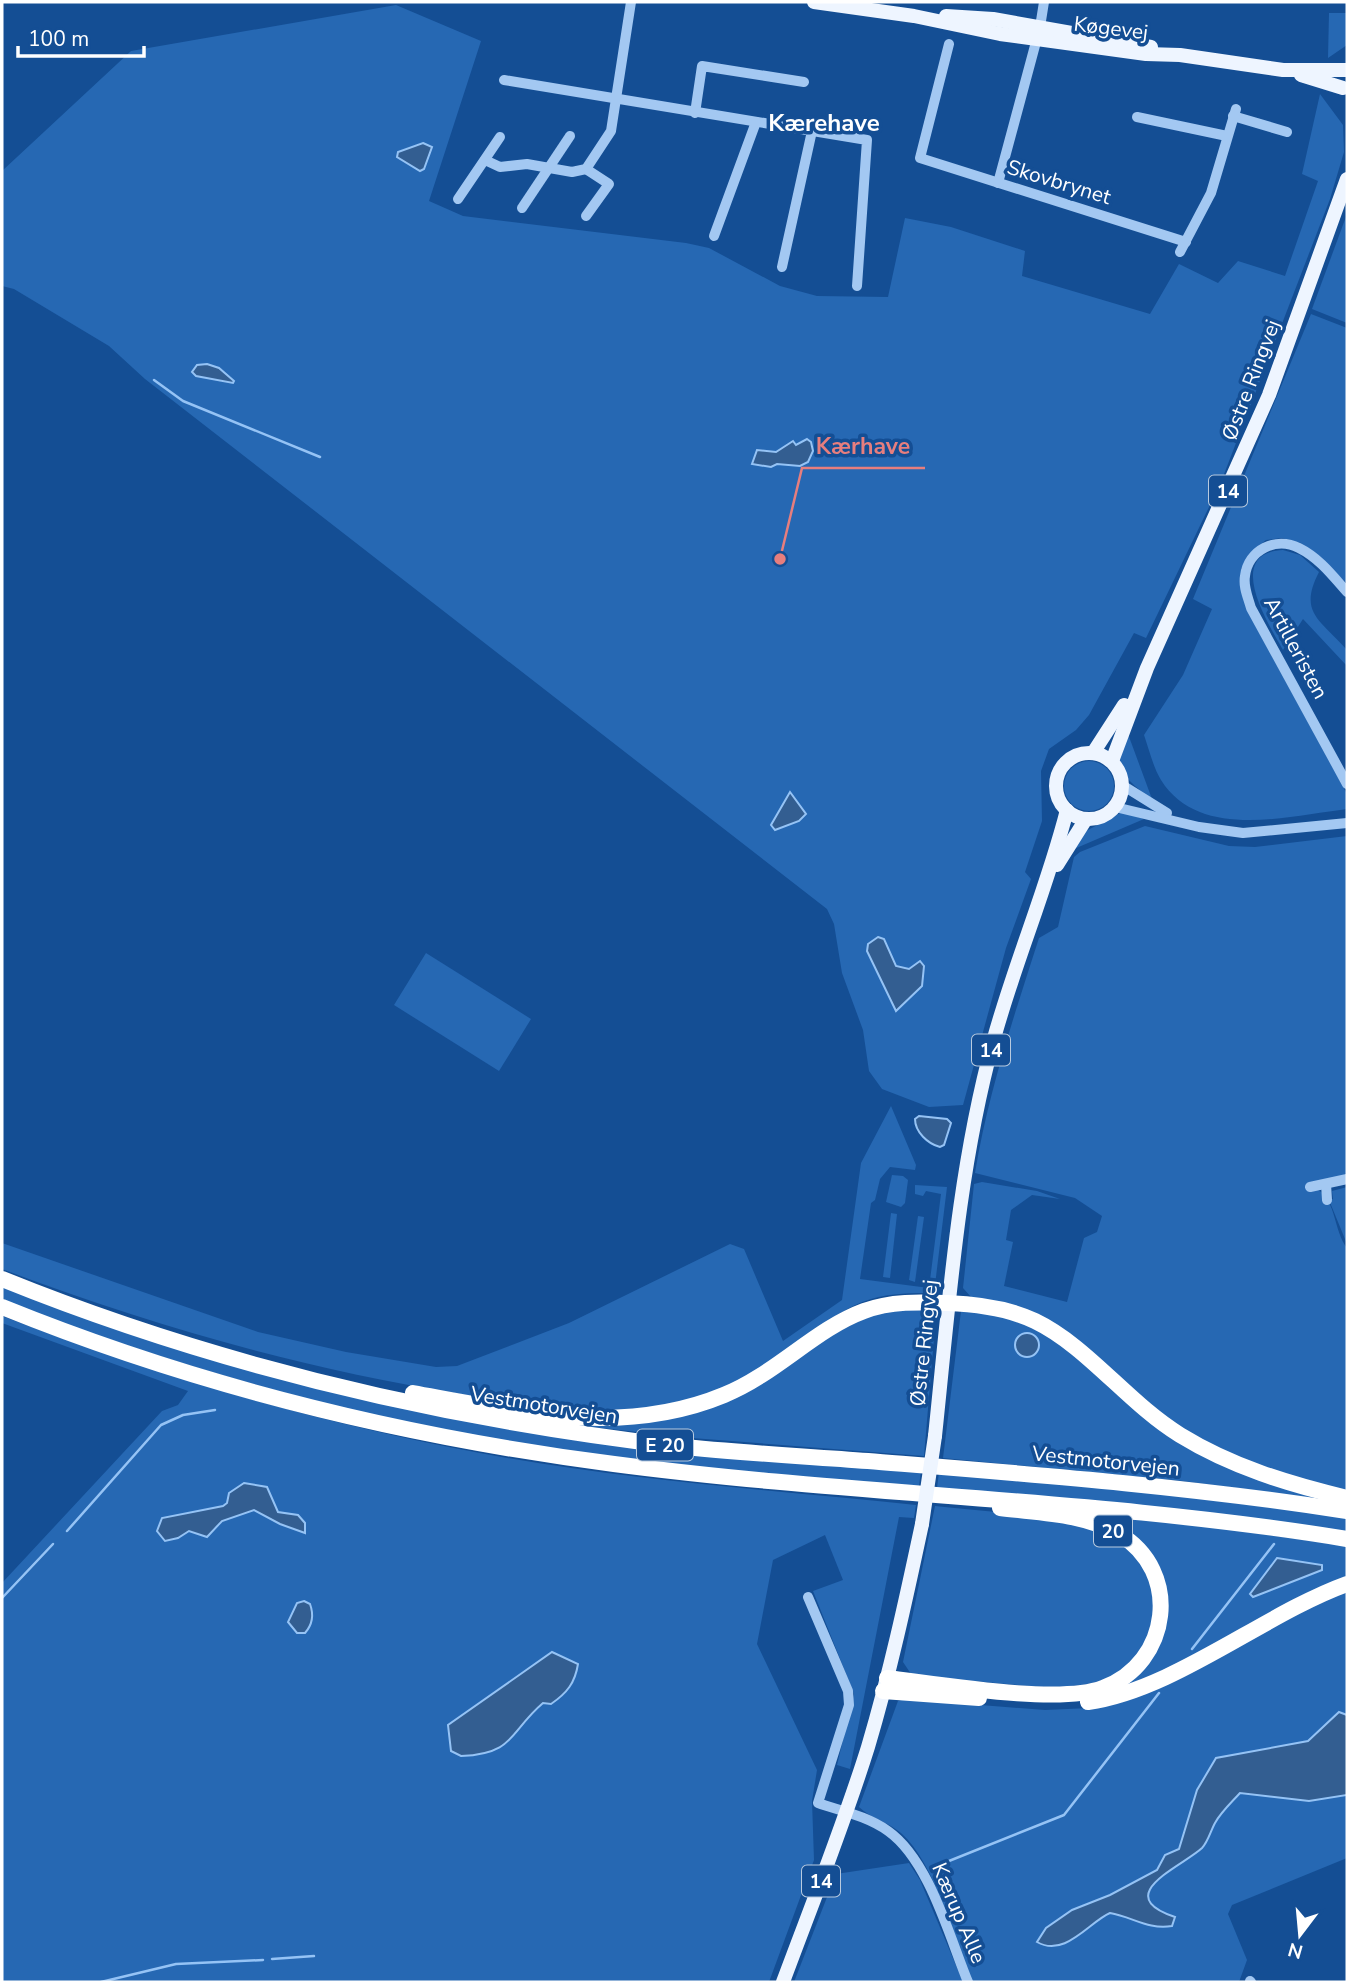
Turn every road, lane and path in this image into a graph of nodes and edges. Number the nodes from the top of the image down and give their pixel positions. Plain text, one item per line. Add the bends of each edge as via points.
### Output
1 (631, 2) edge
2 (814, 2) edge
3 (1044, 2) edge
4 (1038, 33) junction
5 (949, 44) dead end
6 (1347, 69) edge
7 (1283, 70) junction
8 (504, 80) dead end
9 (804, 82) dead end
10 (1345, 94) edge
11 (616, 99) junction
12 (695, 113) junction
13 (1137, 117) dead end
14 (756, 122) junction
15 (812, 131) junction
16 (1287, 132) dead end
17 (500, 136) dead end
18 (570, 136) dead end
19 (1227, 136) junction
20 (485, 160) junction
21 (549, 169) junction
22 (586, 169) junction
23 (1347, 179) edge
24 (998, 183) junction
25 (458, 199) dead end
26 (522, 208) dead end
27 (586, 216) dead end
28 (714, 236) dead end
29 (782, 267) dead end
30 (857, 286) dead end
31 (1347, 592) edge
32 (1147, 668) junction
33 (1093, 752) junction
34 (1112, 761) junction
35 (1347, 784) edge
36 (1122, 785) junction
37 (1115, 807) junction
38 (1067, 810) junction
39 (1086, 818) junction
40 (1182, 821) junction
41 (1347, 823) edge
42 (1048, 880) junction
43 (1347, 1179) edge
44 (1326, 1184) junction
45 (1310, 1187) dead end
46 (1328, 1200) dead end
47 (2, 1279) edge
48 (950, 1303) junction
49 (2, 1307) edge
50 (154, 1334) junction
51 (820, 1484) junction
52 (1347, 1498) edge
53 (1347, 1511) edge
54 (1347, 1539) edge
55 (1347, 1584) edge
56 (808, 1597) dead end
57 (885, 1684) junction
58 (847, 1812) junction
59 (783, 1982) edge
60 (968, 1982) edge

1 - 11 street
2 - 4 main road, Køgevej via 914,16 993,19
3 - 4 street
4 - 7 main road, Køgevej via 1128,41 1180,55
4 - 24 street
5 - 24 street, Skovbrynet via 920,158
6 - 7 main road, Køgevej
6 - 10 main road
7 - 10 main road, Køgevej
8 - 11 street
9 - 12 street via 702,66
11 - 12 street
11 - 22 street via 611,131
12 - 14 street
13 - 19 street
14 - 15 street
14 - 28 street
15 - 29 street
15 - 30 street via 867,140
16 - 19 street via 1235,112
17 - 20 street
18 - 21 street
19 - 24 street, Skovbrynet via 1211,193 1183,247
20 - 21 street via 500,167 527,164
20 - 25 street
21 - 22 street
21 - 26 street
22 - 27 street via 609,184
23 - 32 main road, Østre Ringvej / 14 via 1269,395
31 - 35 street, Artilleristen via 1317,559 1284,544 1256,552 1245,576 1251,608
32 - 33 main road, Østre Ringvej / 14
32 - 34 main road, Østre Ringvej / 14
33 - 34 main road
33 - 38 main road via 1071,758 1060,770 1056,788
34 - 36 main road
36 - 37 main road
36 - 40 street
37 - 39 main road
37 - 40 street
38 - 39 main road
38 - 42 main road, Østre Ringvej / 14
39 - 42 main road, Østre Ringvej / 14
40 - 41 street via 1243,833
42 - 48 main road, Østre Ringvej / 14 via 1014,972 978,1109 964,1180
43 - 44 street
44 - 45 street
44 - 46 street
47 - 50 highway, Vestmotorvejen / E 20
48 - 50 highway, E 20 via 903,1302 864,1311 726,1395 673,1412 616,1420 561,1417 433,1396
48 - 52 highway via 1032,1320 1067,1342 1133,1402 1199,1446 1268,1476
48 - 57 main road, Østre Ringvej / 14, bridge via 922,1524
49 - 51 highway, E 20 via 236,1387 432,1434 615,1464
50 - 53 highway, Vestmotorvejen / E 20 via 326,1384 557,1430 678,1446 1173,1488
51 - 54 highway, E 20 via 1144,1510
51 - 57 highway, 20 via 1096,1524 1133,1543 1158,1581 1161,1624 1150,1651 1133,1671 1102,1689 1045,1695
55 - 57 highway via 1164,1676 1107,1699 1059,1704
56 - 58 street via 848,1691 849,1705 818,1803
57 - 58 main road, Østre Ringvej / 14
58 - 59 main road, Østre Ringvej / 14
58 - 60 street, Kærup Alle via 877,1824 909,1851

